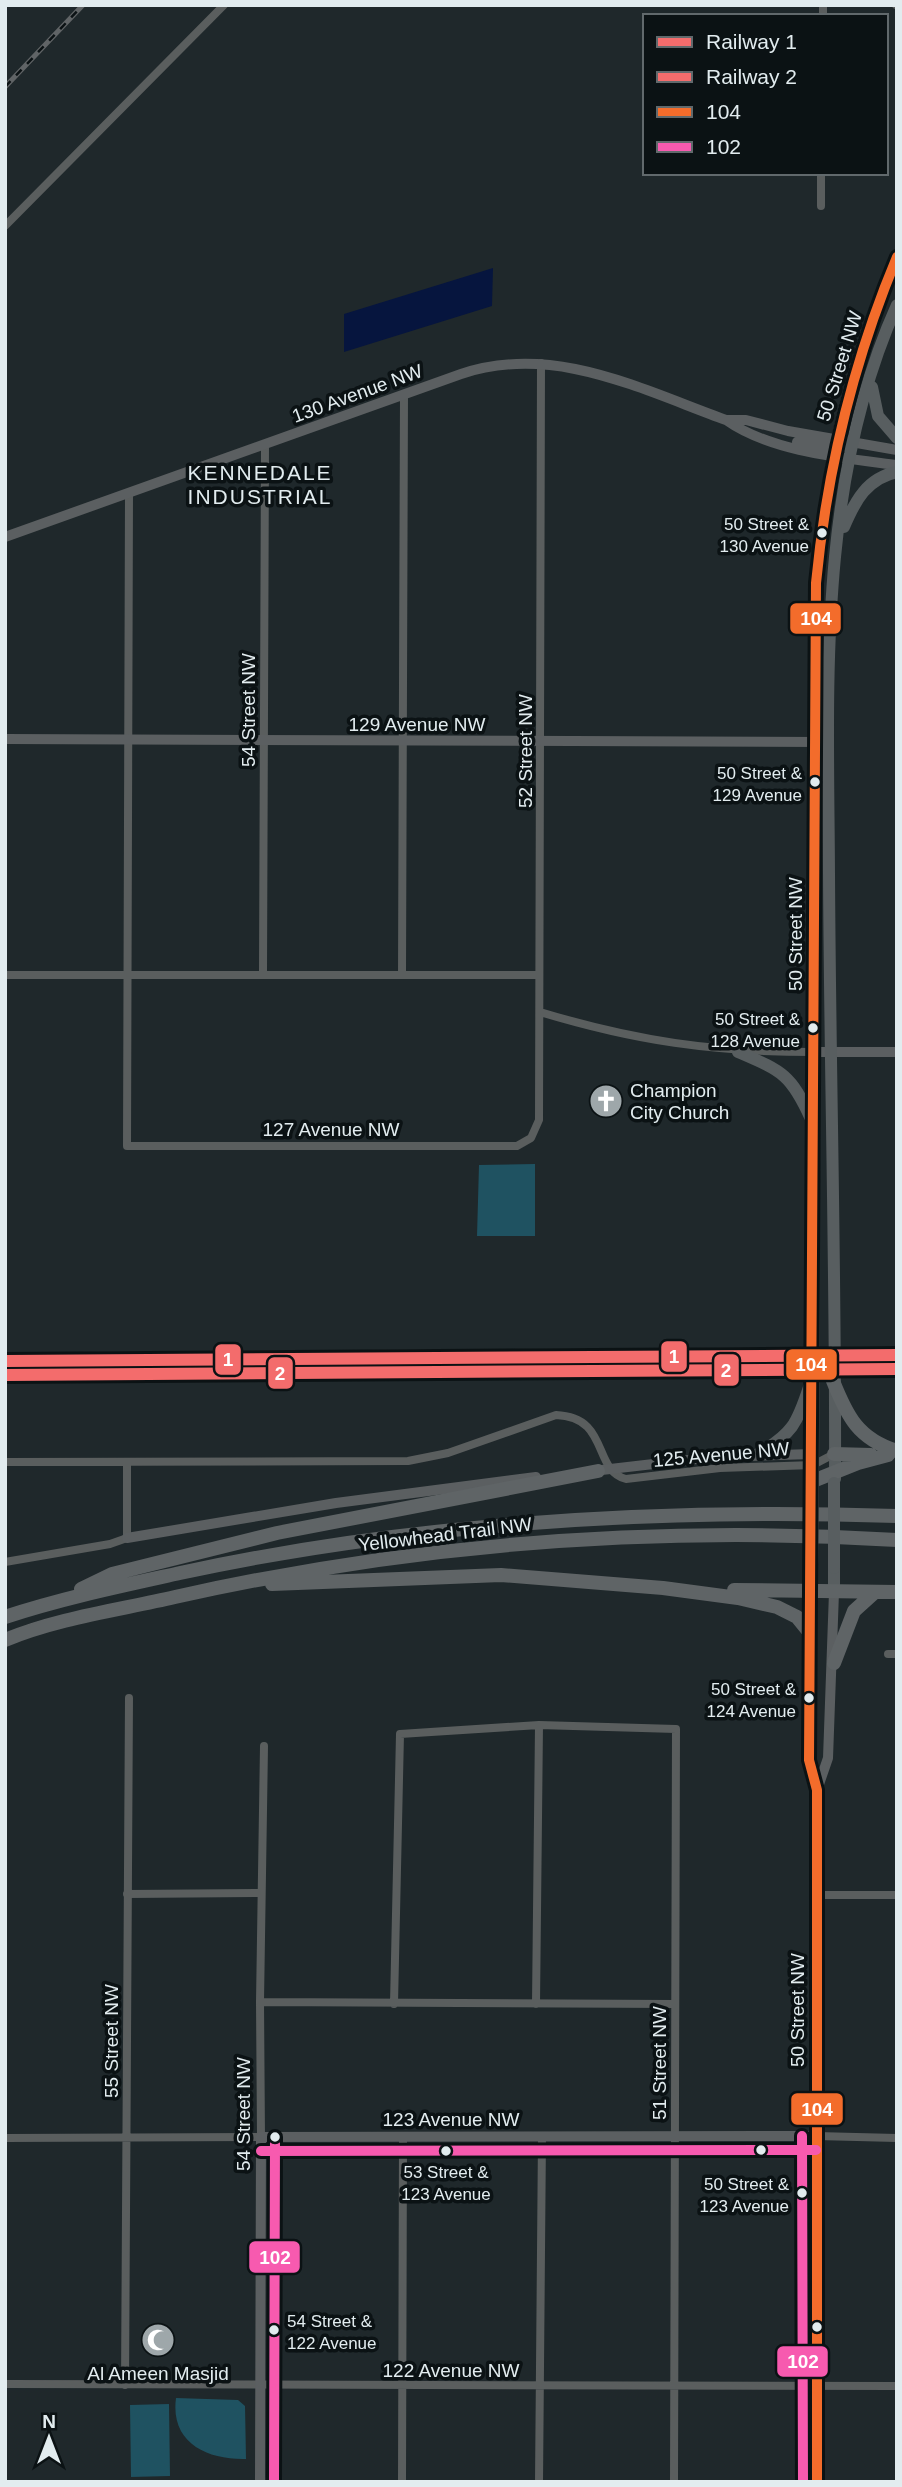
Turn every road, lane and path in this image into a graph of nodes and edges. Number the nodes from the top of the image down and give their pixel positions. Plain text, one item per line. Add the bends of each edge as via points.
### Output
1 (224, 5) edge
2 (821, 175) edge
3 (821, 206) dead end
4 (5, 226) edge
5 (897, 256) edge
6 (897, 305) edge
7 (541, 363) junction
8 (872, 377) junction
9 (404, 396) junction
10 (726, 420) junction
11 (897, 438) edge
12 (853, 443) junction
13 (265, 445) junction
14 (835, 447) junction
15 (897, 450) edge
16 (849, 459) junction
17 (897, 465) edge
18 (897, 472) edge
19 (129, 495) junction
20 (5, 537) edge
21 (836, 547) junction
22 (5, 739) edge
23 (129, 740) junction
24 (266, 740) junction
25 (403, 741) junction
26 (540, 742) junction
27 (822, 742) junction
28 (263, 974) junction
29 (5, 975) edge
30 (128, 975) junction
31 (402, 975) junction
32 (539, 975) junction
33 (540, 1012) junction
34 (738, 1052) junction
35 (813, 1052) junction
36 (830, 1052) junction
37 (897, 1052) edge
38 (813, 1124) junction
39 (531, 1138) joint
40 (813, 1376) junction
41 (833, 1381) junction
42 (758, 1454) junction
43 (834, 1454) junction
44 (894, 1454) edge
45 (813, 1459) junction
46 (5, 1462) edge
47 (127, 1463) junction
48 (605, 1470) junction
49 (835, 1477) junction
50 (813, 1482) junction
51 (897, 1516) edge
52 (127, 1538) junction
53 (897, 1540) edge
54 (5, 1562) edge
55 (233, 1584) junction
56 (663, 1588) junction
57 (811, 1592) junction
58 (834, 1592) junction
59 (875, 1592) junction
60 (897, 1592) edge
61 (61, 1599) junction
62 (5, 1616) edge
63 (810, 1633) junction
64 (5, 1640) edge
65 (834, 1663) junction
66 (129, 1698) dead end
67 (539, 1725) junction
68 (264, 1745) dead end
69 (817, 1790) junction
70 (261, 1893) junction
71 (127, 1894) junction
72 (816, 1895) junction
73 (897, 1895) edge
74 (260, 2002) junction
75 (394, 2004) junction
76 (536, 2004) junction
77 (675, 2004) junction
78 (126, 2135) junction
79 (675, 2136) junction
80 (816, 2136) junction
81 (261, 2137) junction
82 (403, 2137) junction
83 (542, 2137) junction
84 (5, 2138) edge
85 (897, 2138) edge
86 (5, 2384) edge
87 (125, 2385) junction
88 (260, 2385) junction
89 (402, 2386) junction
90 (541, 2386) junction
91 (674, 2386) junction
92 (818, 2386) junction
93 (897, 2386) edge
94 (260, 2482) edge
95 (402, 2482) edge
96 (539, 2482) edge
97 (674, 2482) edge
98 (817, 2482) edge

1 - 4 street
2 - 3 street
5 - 14 main road, 50 Street NW
6 - 8 main road, 50 Street NW
7 - 9 street, 130 Avenue NW via 486,367
7 - 10 street, 130 Avenue NW via 599,374
7 - 26 street, 52 Street NW
8 - 11 main road via 878,416
8 - 12 main road, 50 Street NW
9 - 13 street, 130 Avenue NW
9 - 25 street
10 - 14 street, 130 Avenue NW via 746,420
10 - 14 street, 130 Avenue NW via 741,431 783,443
12 - 14 street
12 - 15 street
12 - 16 main road, 50 Street NW
13 - 19 street, 130 Avenue NW
13 - 24 street, 54 Street NW
14 - 16 street
14 - 27 main road, 50 Street NW via 823,506 816,583
16 - 17 street
16 - 21 main road, 50 Street NW
18 - 21 main road via 874,481 856,500
19 - 20 street, 130 Avenue NW
19 - 23 street
21 - 27 main road, 50 Street NW
22 - 23 street, 129 Avenue NW
23 - 24 street, 129 Avenue NW
23 - 30 street
24 - 25 street, 129 Avenue NW
24 - 28 street, 54 Street NW
25 - 26 street, 129 Avenue NW
25 - 31 street
26 - 27 street, 129 Avenue NW
26 - 32 street, 52 Street NW
27 - 35 main road, 50 Street NW
27 - 36 main road, 50 Street NW
28 - 30 street
28 - 31 street
29 - 30 street
30 - 39 street, 127 Avenue NW via 127,1146 492,1148 517,1146
31 - 32 street
32 - 33 street, 52 Street NW
33 - 34 street via 626,1036
33 - 39 street, 52 Street NW via 539,1120
34 - 35 street
34 - 38 main road via 789,1078
35 - 36 street
35 - 38 main road, 50 Street NW
36 - 37 street
36 - 41 main road, 50 Street NW
38 - 40 main road, 50 Street NW
40 - 42 main road via 798,1423 782,1440
40 - 45 main road, 50 Street NW
41 - 43 main road, 50 Street NW
41 - 44 highway via 848,1418
42 - 45 street, 125 Avenue NW
42 - 48 street, 125 Avenue NW
43 - 44 highway
43 - 45 main road
43 - 49 main road, 50 Street NW
44 - 49 highway
45 - 48 street, 125 Avenue NW via 631,1479
45 - 50 main road, 50 Street NW
46 - 47 street
47 - 48 street via 408,1461 448,1453 556,1415 588,1425
47 - 52 street
48 - 52 street via 336,1503
48 - 61 highway via 277,1533 112,1574
49 - 50 highway
49 - 58 main road, 50 Street NW, bridge
50 - 57 main road, 50 Street NW, bridge
51 - 61 highway, Yellowhead Trail NW via 699,1513 430,1531 247,1559
52 - 54 street
53 - 55 highway, Yellowhead Trail NW via 659,1536 532,1542 445,1550
55 - 56 highway via 501,1575
55 - 64 highway, Yellowhead Trail NW
56 - 57 highway
56 - 63 highway via 777,1607 797,1616
57 - 58 highway
57 - 63 street, 50 Street NW
58 - 59 highway
58 - 65 street, 50 Street NW
59 - 60 highway
59 - 65 highway via 854,1611
61 - 62 highway, Yellowhead Trail NW
63 - 69 street, 50 Street NW via 809,1760
65 - 69 street, 50 Street NW via 828,1758
66 - 71 street, 55 Street NW
67 - 75 street via 400,1734
67 - 76 street
67 - 77 street, 51 Street NW via 676,1729
68 - 70 street, 54 Street NW
69 - 72 street, 50 Street NW
70 - 71 street
70 - 74 street, 54 Street NW
71 - 78 street, 55 Street NW
72 - 73 street
72 - 80 street, 50 Street NW
74 - 75 street
74 - 81 street, 54 Street NW
75 - 76 street
76 - 77 street
77 - 79 street, 51 Street NW
78 - 81 street, 123 Avenue NW
78 - 84 street, 123 Avenue NW
78 - 87 street, 55 Street NW
79 - 80 street, 123 Avenue NW
79 - 83 street, 123 Avenue NW
79 - 91 street, 51 Street NW
80 - 85 street, 123 Avenue NW
80 - 92 street, 50 Street NW
81 - 82 street, 123 Avenue NW
81 - 88 street, 54 Street NW
82 - 83 street, 123 Avenue NW
82 - 89 street
83 - 90 street
86 - 87 street, 122 Avenue NW
87 - 88 street, 122 Avenue NW
88 - 89 street, 122 Avenue NW
88 - 94 street, 54 Street NW
89 - 90 street, 122 Avenue NW
89 - 95 street
90 - 91 street, 122 Avenue NW
90 - 96 street
91 - 92 street, 122 Avenue NW
91 - 97 street, 51 Street NW
92 - 93 street, 122 Avenue NW
92 - 98 street, 50 Street NW

